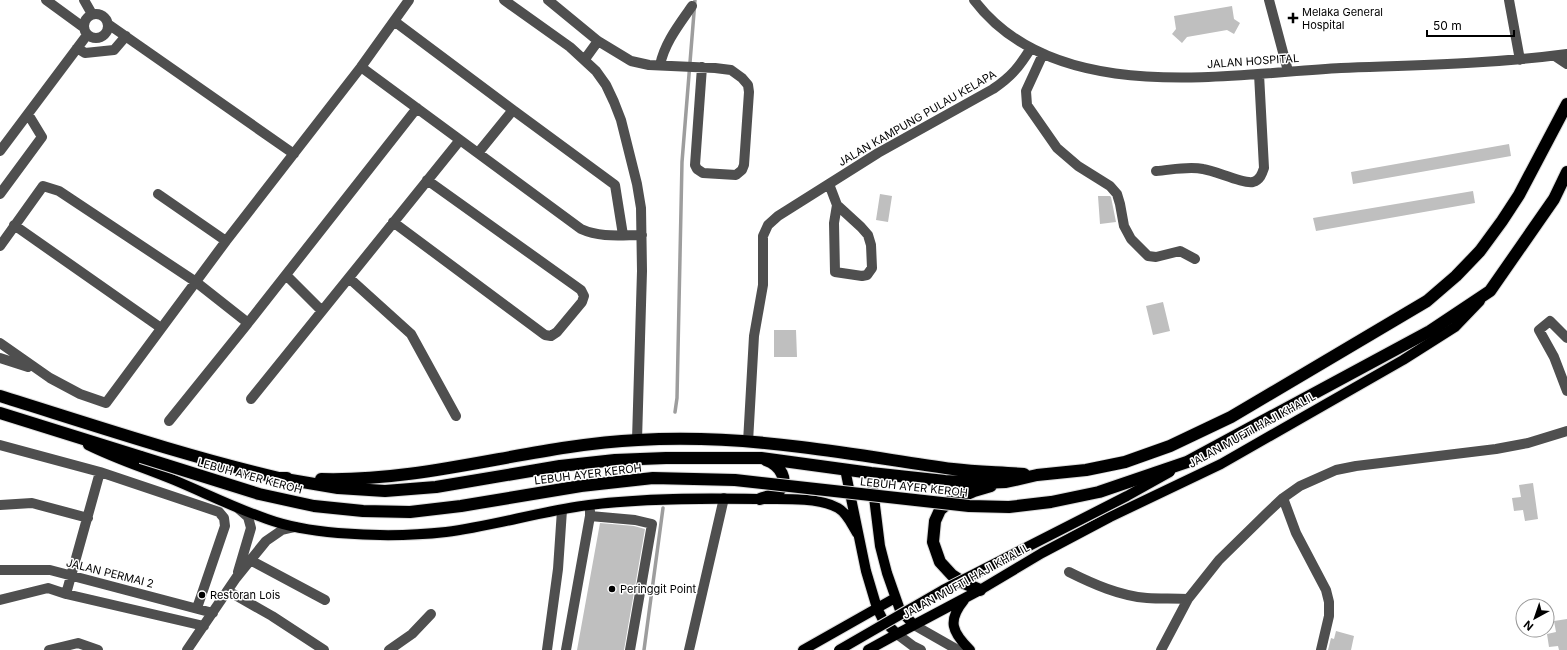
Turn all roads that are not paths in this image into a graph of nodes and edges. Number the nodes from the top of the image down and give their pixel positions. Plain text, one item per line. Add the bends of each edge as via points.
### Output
1 (46, 0) edge
2 (84, 0) edge
3 (409, 0) edge
4 (504, 0) edge
5 (974, 0) edge
6 (1269, 0) edge
7 (1510, 0) edge
8 (554, 2) edge
9 (692, 6) dead end
10 (92, 14) junction
11 (394, 21) junction
12 (108, 24) junction
13 (85, 31) junction
14 (126, 36) junction
15 (598, 41) junction
16 (77, 48) junction
17 (1031, 48) junction
18 (1044, 54) junction
19 (1567, 54) edge
20 (1555, 56) junction
21 (584, 59) junction
22 (1520, 60) junction
23 (1567, 64) edge
24 (660, 65) junction
25 (361, 67) junction
26 (700, 67) junction
27 (1288, 71) junction
28 (1259, 74) junction
29 (1567, 104) edge
30 (417, 108) junction
31 (513, 110) junction
32 (28, 114) junction
33 (460, 140) junction
34 (0, 151) edge
35 (478, 153) junction
36 (294, 154) junction
37 (1156, 171) dead end
38 (1567, 172) edge
39 (428, 180) junction
40 (829, 184) junction
41 (0, 194) edge
42 (158, 194) dead end
43 (837, 205) junction
44 (393, 222) junction
45 (14, 225) junction
46 (623, 235) junction
47 (642, 235) junction
48 (226, 241) junction
49 (0, 246) edge
50 (1195, 259) dead end
51 (286, 275) junction
52 (348, 278) junction
53 (196, 282) junction
54 (1490, 291) junction
55 (322, 311) junction
56 (248, 323) junction
57 (161, 328) junction
58 (1567, 338) edge
59 (0, 343) edge
60 (0, 358) edge
61 (36, 369) junction
62 (1567, 391) edge
63 (0, 396) edge
64 (251, 399) dead end
65 (0, 413) edge
66 (456, 416) dead end
67 (169, 421) dead end
68 (1567, 431) edge
69 (65, 433) junction
70 (637, 440) junction
71 (748, 442) junction
72 (0, 445) edge
73 (761, 458) junction
74 (1188, 462) junction
75 (845, 469) junction
76 (100, 472) junction
77 (871, 473) junction
78 (1037, 475) junction
79 (279, 478) junction
80 (1006, 482) junction
81 (724, 498) junction
82 (1283, 498) junction
83 (760, 499) junction
84 (0, 505) edge
85 (589, 505) junction
86 (237, 508) junction
87 (562, 510) junction
88 (590, 516) junction
89 (88, 518) junction
90 (295, 527) junction
91 (857, 533) junction
92 (250, 560) junction
93 (0, 570) edge
94 (1069, 572) dead end
95 (72, 575) junction
96 (236, 578) junction
97 (980, 590) junction
98 (228, 591) junction
99 (66, 594) junction
100 (895, 598) junction
101 (965, 598) junction
102 (1188, 599) junction
103 (0, 600) edge
104 (325, 600) dead end
105 (197, 608) junction
106 (878, 608) junction
107 (213, 613) junction
108 (431, 614) dead end
109 (914, 625) junction
110 (204, 626) junction
111 (896, 634) junction
112 (49, 650) edge
113 (98, 650) edge
114 (187, 650) edge
115 (324, 650) edge
116 (389, 650) edge
117 (547, 650) edge
118 (566, 650) edge
119 (630, 650) edge
120 (689, 650) edge
121 (803, 650) edge
122 (839, 650) edge
123 (868, 650) edge
124 (921, 650) edge
125 (958, 650) edge
126 (970, 650) edge
127 (1161, 650) edge
128 (1321, 650) edge

1 - 13 street
2 - 10 street
3 - 11 street
4 - 21 street
5 - 17 street, JALAN HOSPITAL via 995,25
6 - 27 street
7 - 22 street
8 - 15 street
9 - 24 street via 667,43
10 - 12 street via 101,14
10 - 13 street via 85,18
11 - 25 street
11 - 31 street
12 - 13 street via 106,32 99,38
12 - 14 street
13 - 16 street
14 - 16 street via 114,50 85,53
14 - 36 street
15 - 21 street
15 - 24 street via 631,61
16 - 32 street
17 - 18 street, JALAN HOSPITAL
17 - 40 street, JALAN KAMPUNG PULAU KELAPA via 1019,68 993,89 878,153
18 - 28 street, JALAN HOSPITAL via 1086,68 1123,76 1175,78
18 - 50 street via 1026,91 1027,105 1057,148 1117,194 1124,226 1131,239 1148,256 1156,257 1180,251
19 - 20 street, JALAN HOSPITAL
20 - 22 street, JALAN HOSPITAL
20 - 23 street
21 - 47 street via 606,84 621,120 638,184
22 - 27 street, JALAN HOSPITAL
24 - 26 street
25 - 30 street
25 - 36 street
26 - 26 street via 695,165 702,173 736,175 744,165 748,85 731,70
27 - 28 street, JALAN HOSPITAL
28 - 37 street via 1264,168 1262,176 1256,181 1248,182 1200,168
29 - 78 highway, JALAN MUFTI HAJI KHALIL via 1519,195 1480,250 1456,276 1427,301 1231,417 1170,446 1125,462 1086,470
30 - 33 street
30 - 51 street
31 - 35 street
31 - 46 street via 615,184
32 - 34 street
32 - 41 street via 42,137
33 - 35 street
33 - 39 street
35 - 46 street via 581,229 603,236
36 - 48 street
38 - 54 highway, JALAN MUFTI HAJI KHALIL via 1554,199
39 - 44 street
39 - 44 street via 581,290 584,296 582,302 557,332 552,336 546,335
40 - 43 street
40 - 71 street, JALAN KAMPUNG PULAU KELAPA via 778,216 768,225 763,236 763,285 754,336
42 - 48 street
43 - 43 street via 834,224 835,272 867,275 872,268 868,236
44 - 52 street
45 - 49 street
45 - 53 street via 43,186 59,191
45 - 57 street
46 - 47 street
47 - 70 street
48 - 53 street
51 - 55 street
51 - 56 street
52 - 55 street
52 - 66 street via 411,334
53 - 56 street
53 - 57 street
54 - 74 highway, LEBUH AYER KEROH via 1430,332
54 - 97 main road, JALAN MUFTI HAJI KHALIL via 1455,327 1403,360 1221,464 1110,517
55 - 64 street
56 - 67 street
57 - 61 street via 106,402 80,394
58 - 62 street via 1550,321 1539,330 1554,357
59 - 61 street
60 - 61 street
63 - 79 highway, LEBUH AYER KEROH via 231,467
65 - 69 highway, LEBUH AYER KEROH
68 - 82 street via 1528,443 1496,449 1336,470 1300,486
69 - 74 highway, LEBUH AYER KEROH, bridge via 259,494 314,506 363,511 410,512 581,486 653,478 735,480 969,506 1009,507 1099,492
69 - 86 main road via 106,454 172,479
70 - 71 highway, LEBUH AYER KEROH via 709,439
70 - 79 highway, LEBUH AYER KEROH via 587,445 402,476 334,480
71 - 78 highway, LEBUH AYER KEROH via 801,446 954,469
72 - 76 street
73 - 75 highway
73 - 79 highway via 615,460 560,466 436,487 385,491 338,488
73 - 83 highway via 776,465 784,477 778,492
74 - 122 main road, bridge via 943,590
75 - 77 highway
75 - 91 main road
76 - 89 street
76 - 105 street via 219,512 224,518 220,540
77 - 80 highway via 945,480
77 - 100 main road via 880,546
78 - 80 highway
80 - 97 highway via 974,491 949,502 940,510 935,521 933,542 940,562 964,584
81 - 83 main road
81 - 85 main road via 668,498
81 - 120 street
82 - 102 street via 1219,560
82 - 128 street via 1296,533 1326,590 1329,616
83 - 91 main road via 787,498 818,502 838,508
84 - 89 street via 32,502
85 - 87 main road
85 - 88 street
86 - 90 main road
86 - 96 street via 248,517 251,528
87 - 90 main road via 454,530 408,535 370,536
87 - 117 street via 558,569
88 - 118 street
88 - 119 street via 652,524
89 - 95 street
90 - 92 street via 282,530 266,541
91 - 106 main road
92 - 96 street
92 - 104 street
93 - 95 street, JALAN PERMAI 2 via 50,570
94 - 102 street via 1120,593 1147,598
95 - 99 street
95 - 105 street, JALAN PERMAI 2
96 - 98 street
97 - 101 main road, JALAN MUFTI HAJI KHALIL
98 - 107 street
98 - 115 street
99 - 103 street via 48,588
99 - 110 street
100 - 106 main road, JALAN MUFTI HAJI KHALIL
100 - 109 main road via 900,610
101 - 109 main road, JALAN MUFTI HAJI KHALIL
101 - 126 main road via 956,611 953,624 956,633
102 - 127 street
105 - 107 street, JALAN PERMAI 2
106 - 111 main road via 883,620
106 - 121 main road, JALAN MUFTI HAJI KHALIL
107 - 110 street
108 - 116 street via 412,634
109 - 111 main road, JALAN MUFTI HAJI KHALIL
109 - 125 street
110 - 114 street
111 - 123 main road, JALAN MUFTI HAJI KHALIL
111 - 124 street
112 - 113 street via 78,643

